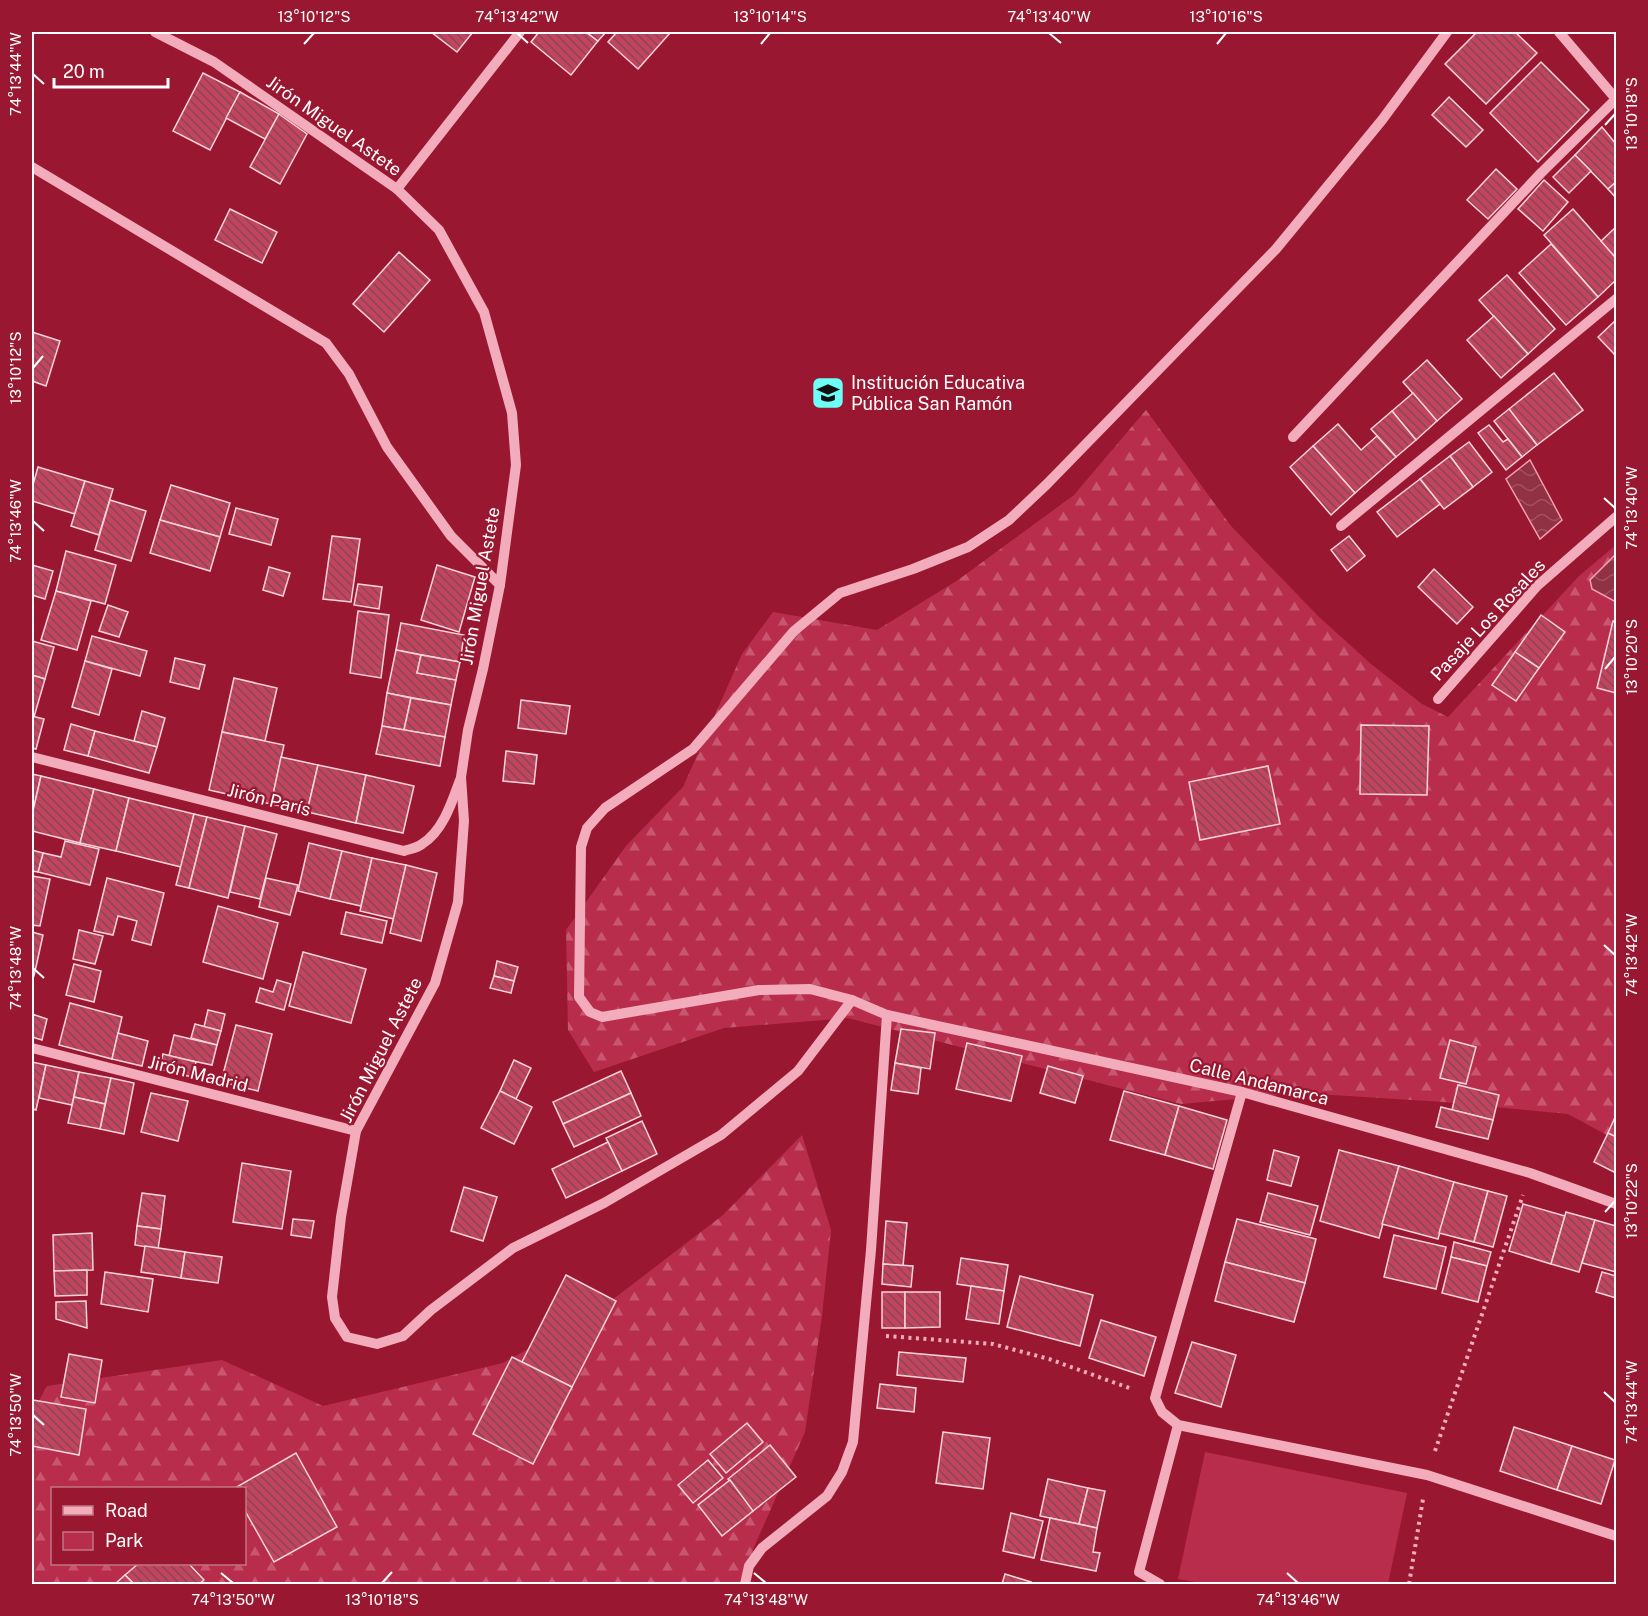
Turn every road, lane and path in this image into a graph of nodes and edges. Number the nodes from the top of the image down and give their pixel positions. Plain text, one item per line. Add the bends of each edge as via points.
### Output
1 (155, 32) edge
2 (520, 32) edge
3 (1447, 32) edge
4 (1559, 32) edge
5 (1616, 99) edge
6 (32, 167) edge
7 (397, 189) junction
8 (1617, 298) edge
9 (1293, 437) dead end
10 (1617, 517) edge
11 (1341, 526) dead end
12 (501, 585) junction
13 (1438, 699) dead end
14 (32, 757) edge
15 (461, 777) junction
16 (852, 1000) junction
17 (887, 1015) junction
18 (32, 1048) edge
19 (1242, 1092) junction
20 (356, 1131) junction
21 (1530, 1173) junction
22 (1617, 1204) edge
23 (862, 1334) junction
24 (1155, 1398) junction
25 (1178, 1425) junction
26 (1427, 1475) junction
27 (1617, 1536) edge
28 (1139, 1572) junction
29 (746, 1584) edge
30 (1136, 1584) edge
31 (1160, 1584) edge
32 (1409, 1584) edge

1 - 7 street, Jirón Miguel Astete via 214,62
2 - 7 street
3 - 16 street via 1382,120 1276,249 1009,520 968,546 840,593 794,631 693,749 605,808 587,828 581,847 579,997 590,1012 602,1017 759,990 810,989
4 - 5 street
5 - 9 street via 1541,173
6 - 12 street via 326,343 349,374 387,447 451,536
7 - 12 street, Jirón Miguel Astete via 439,230 484,312 512,414 516,465
8 - 11 street
10 - 13 street, Pasaje Los Rosales via 1537,586
12 - 15 street, Jirón Miguel Astete
14 - 15 street, Jirón París via 404,851 433,835
15 - 20 street, Jirón Miguel Astete via 464,821 458,902 435,983
16 - 17 street
16 - 20 street, Jirón Miguel Astete via 798,1071 721,1135 604,1203 513,1248 403,1336 377,1344 347,1337 335,1318 332,1297
17 - 19 street, Calle Andamarca
17 - 23 street
18 - 20 street, Jirón Madrid
19 - 21 street, Calle Andamarca
19 - 24 street
21 - 22 street, Calle Andamarca
21 - 26 path
23 - 24 path via 993,1344 1049,1359
23 - 29 street via 853,1442 842,1472 827,1496 762,1548 749,1566
24 - 25 street via 1162,1412
25 - 26 street
25 - 28 street
26 - 27 street
26 - 32 path
28 - 30 street
28 - 31 street

